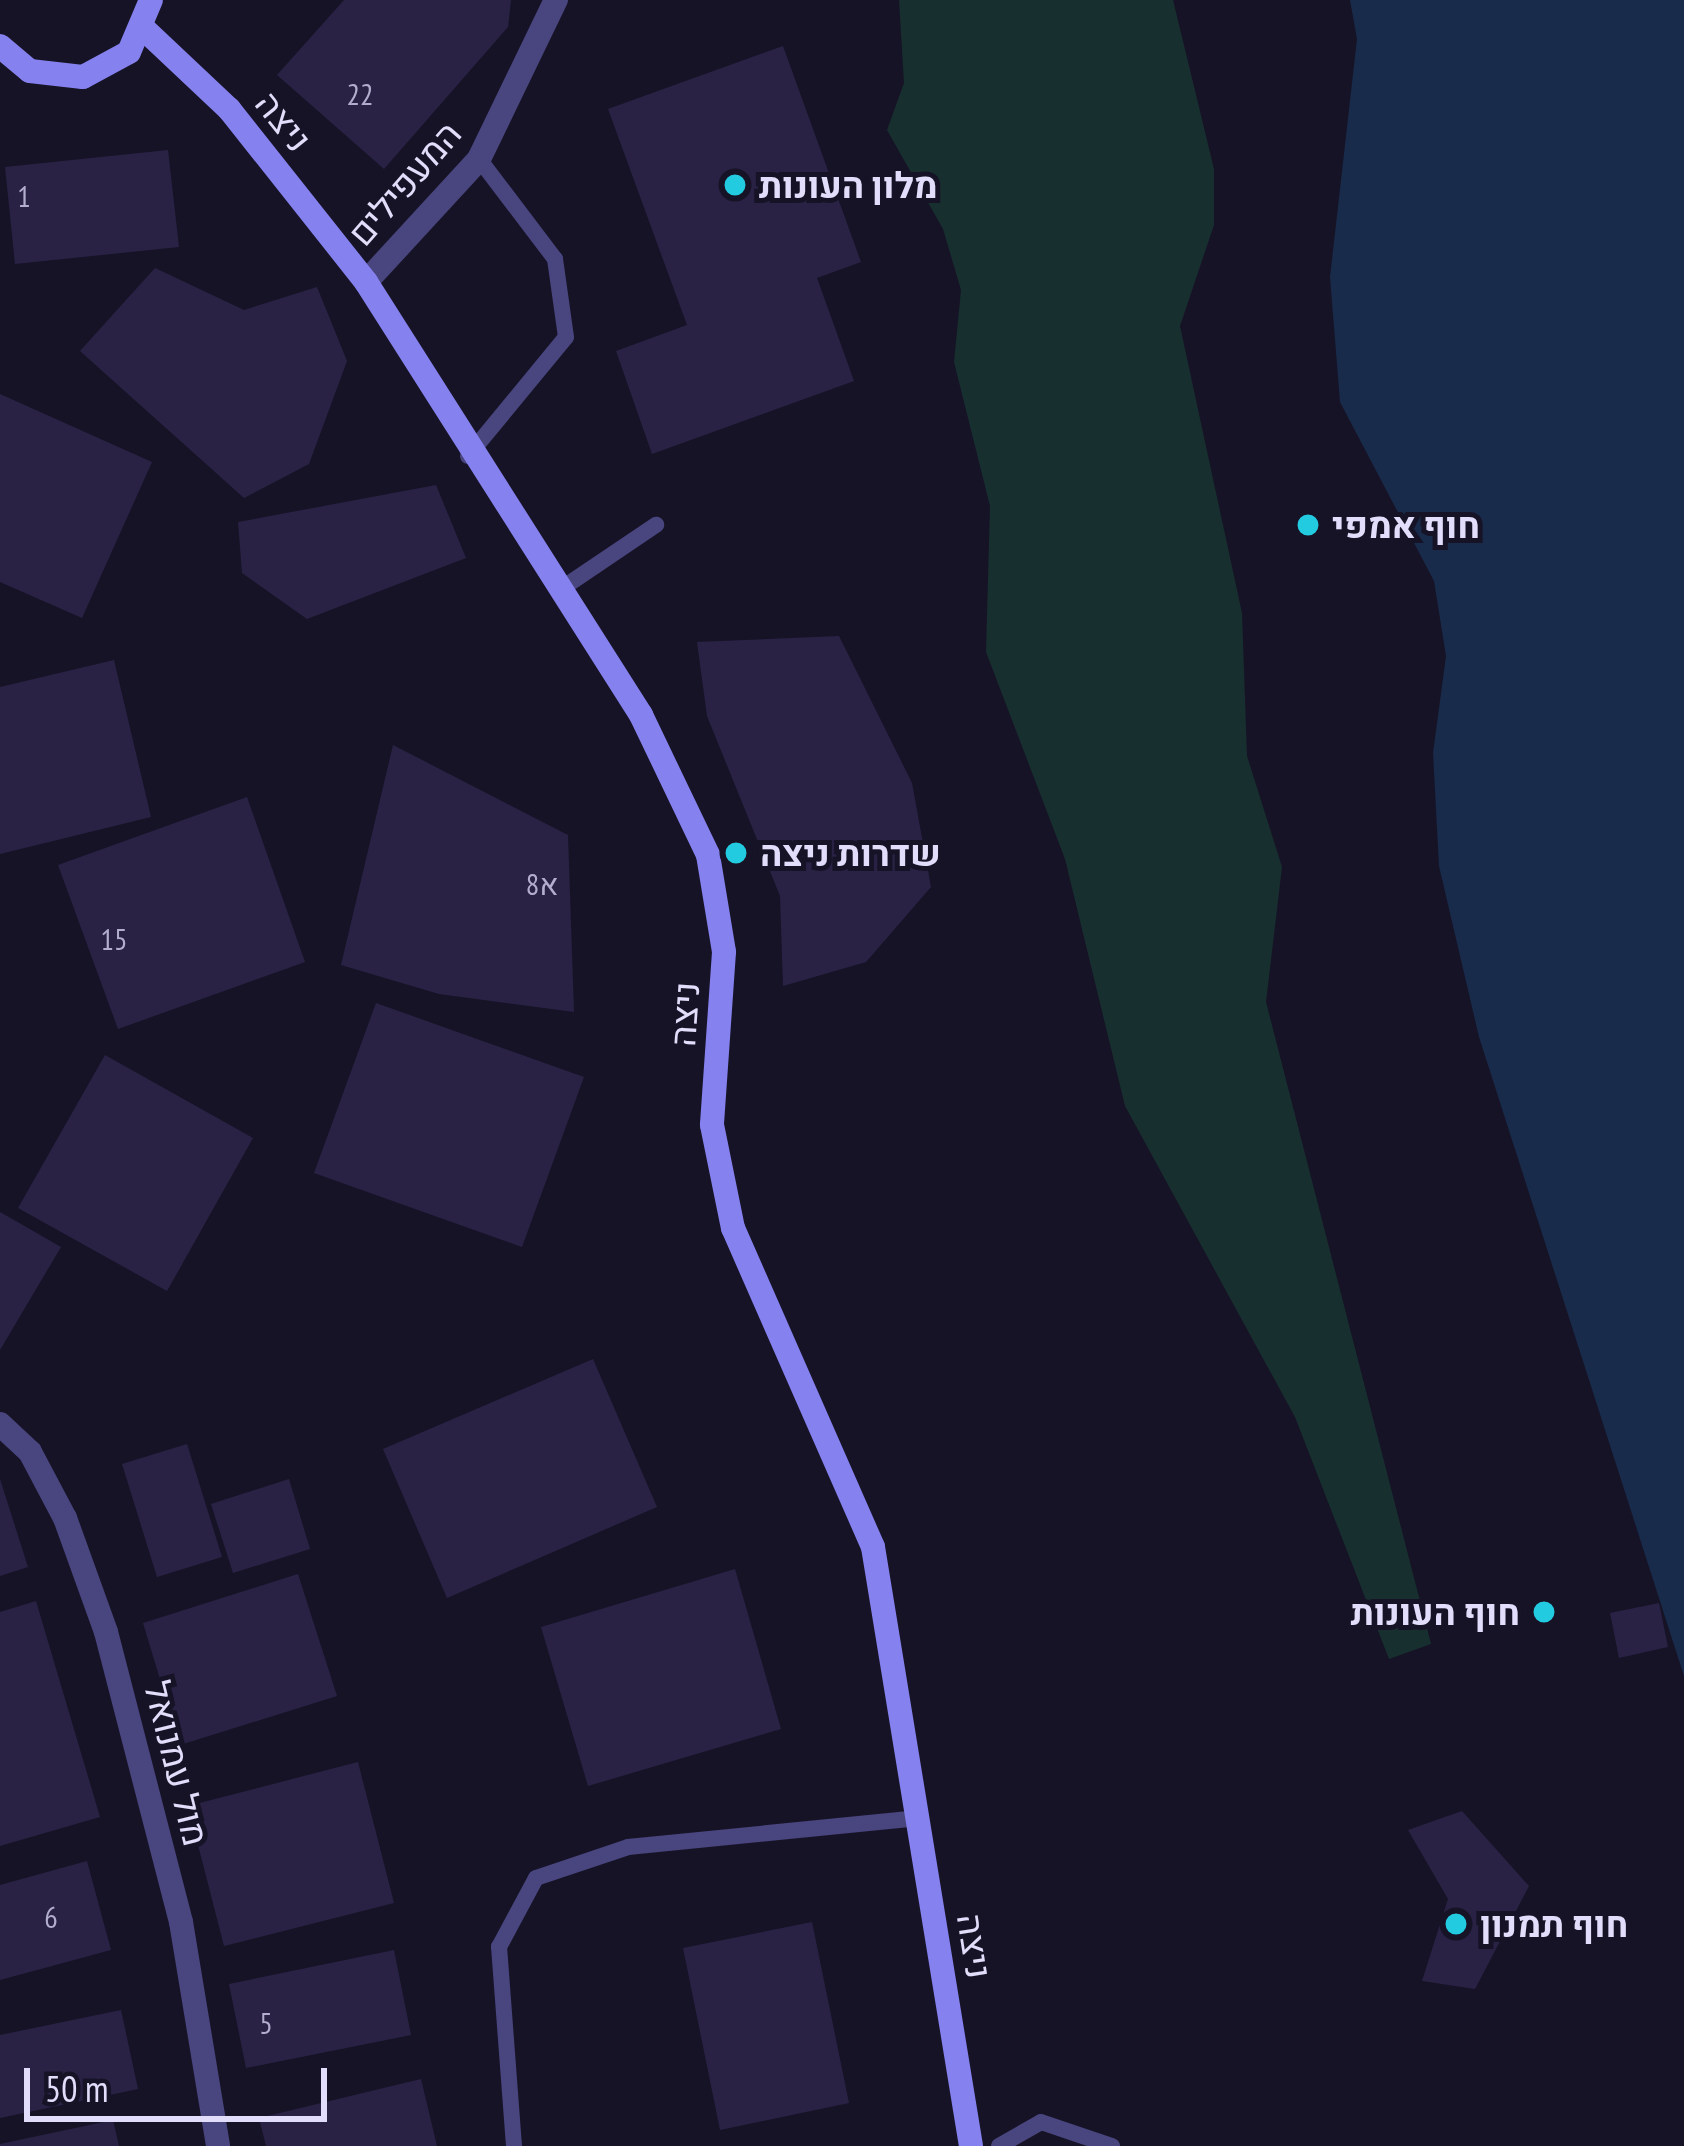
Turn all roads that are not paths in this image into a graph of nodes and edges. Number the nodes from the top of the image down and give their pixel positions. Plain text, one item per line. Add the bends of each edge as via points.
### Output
1 (151, 0) edge
2 (556, 0) edge
3 (144, 29) junction
4 (3, 60) edge
5 (479, 159) junction
6 (366, 282) junction
7 (468, 457) junction
8 (656, 525) dead end
9 (561, 589) junction
10 (0, 1424) edge
11 (917, 1818) junction
12 (218, 2146) edge
13 (514, 2146) edge
14 (970, 2146) edge
15 (999, 2146) edge
16 (1112, 2146) edge

1 - 3 street
2 - 5 street, המעפילים via 553,26
3 - 4 street via 108,68 82,77 43,75
3 - 6 street, ניצה via 229,109
5 - 6 street, המעפילים
5 - 7 lane via 555,259 566,337
6 - 7 street, ניצה
7 - 9 street, ניצה
8 - 9 lane
9 - 11 street, ניצה via 708,855 724,952 712,1125 733,1228 873,1547
10 - 12 street, מול עמנואל via 30,1452 65,1518 106,1633 181,1922
11 - 13 lane via 628,1846 536,1878 500,1947
11 - 14 street, ניצה
15 - 16 lane via 1041,2122

